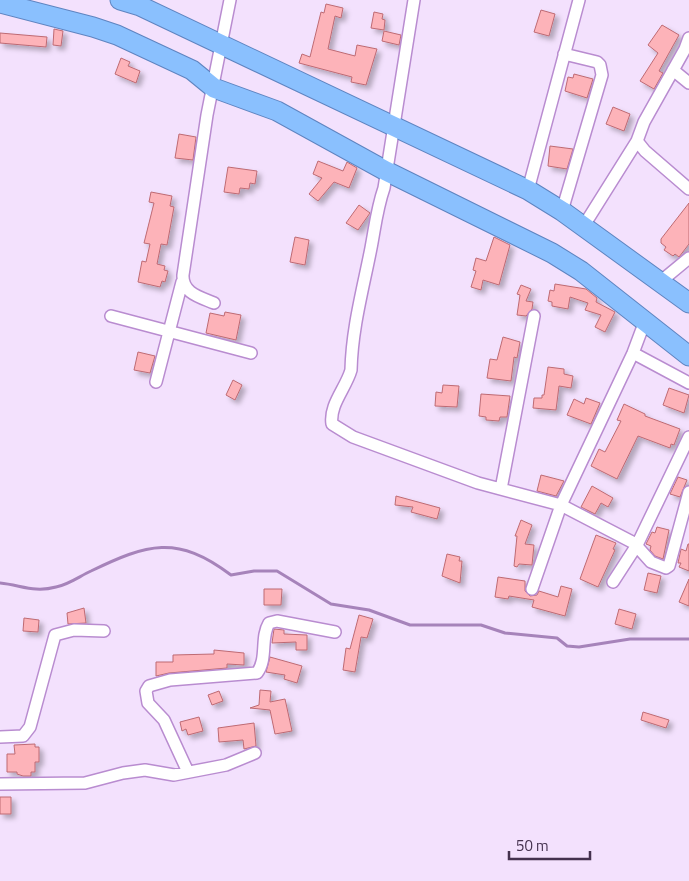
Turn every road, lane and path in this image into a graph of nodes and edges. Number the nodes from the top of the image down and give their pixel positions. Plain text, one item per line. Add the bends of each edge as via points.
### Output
1 (120, 0) edge
2 (230, 0) edge
3 (414, 0) edge
4 (579, 0) edge
5 (141, 3) edge
6 (0, 4) edge
7 (689, 38) edge
8 (222, 46) junction
9 (564, 54) junction
10 (673, 70) junction
11 (689, 83) edge
12 (214, 88) junction
13 (394, 126) junction
14 (637, 141) junction
15 (386, 171) junction
16 (689, 189) edge
17 (528, 190) junction
18 (562, 211) junction
19 (583, 227) junction
20 (689, 258) edge
21 (182, 282) junction
22 (660, 282) junction
23 (214, 303) dead end
24 (689, 303) edge
25 (111, 316) dead end
26 (534, 316) dead end
27 (645, 321) junction
28 (170, 332) junction
29 (633, 352) junction
30 (251, 353) dead end
31 (689, 356) edge
32 (156, 382) dead end
33 (689, 383) edge
34 (689, 437) edge
35 (502, 490) junction
36 (689, 492) edge
37 (561, 505) junction
38 (638, 545) junction
39 (613, 582) dead end
40 (532, 589) dead end
41 (104, 631) dead end
42 (336, 632) dead end
43 (0, 737) edge
44 (255, 752) dead end
45 (188, 772) junction
46 (0, 784) edge

1 - 5 highway
2 - 8 street
3 - 13 street
4 - 9 street
5 - 8 highway
6 - 12 highway via 117,35 192,70
7 - 10 street
8 - 12 street
8 - 13 highway
9 - 17 street
9 - 18 street via 597,62 602,75
10 - 11 street
10 - 14 street
12 - 15 highway via 277,110
12 - 21 street via 207,115
13 - 15 street
13 - 17 highway
14 - 16 street
14 - 19 street
15 - 27 highway via 536,244 582,271
15 - 35 street via 360,292 351,370 330,414 332,424 352,437
17 - 18 highway
18 - 19 highway
19 - 22 highway
20 - 22 street
21 - 23 street via 194,295
21 - 28 street
22 - 24 highway
25 - 28 street
26 - 35 street
27 - 29 street
27 - 31 highway
28 - 30 street
28 - 32 street
29 - 33 street
29 - 37 street
34 - 38 street
35 - 37 street
36 - 38 street via 670,566 656,566
37 - 38 street
37 - 40 street
38 - 39 street
41 - 43 street via 74,630 55,635 30,727 23,736
42 - 45 street via 277,621 269,623 265,629 262,666 257,673 170,680 149,686 146,691 148,703 164,720
44 - 45 street via 226,765
45 - 46 street via 174,775 138,771 85,782

